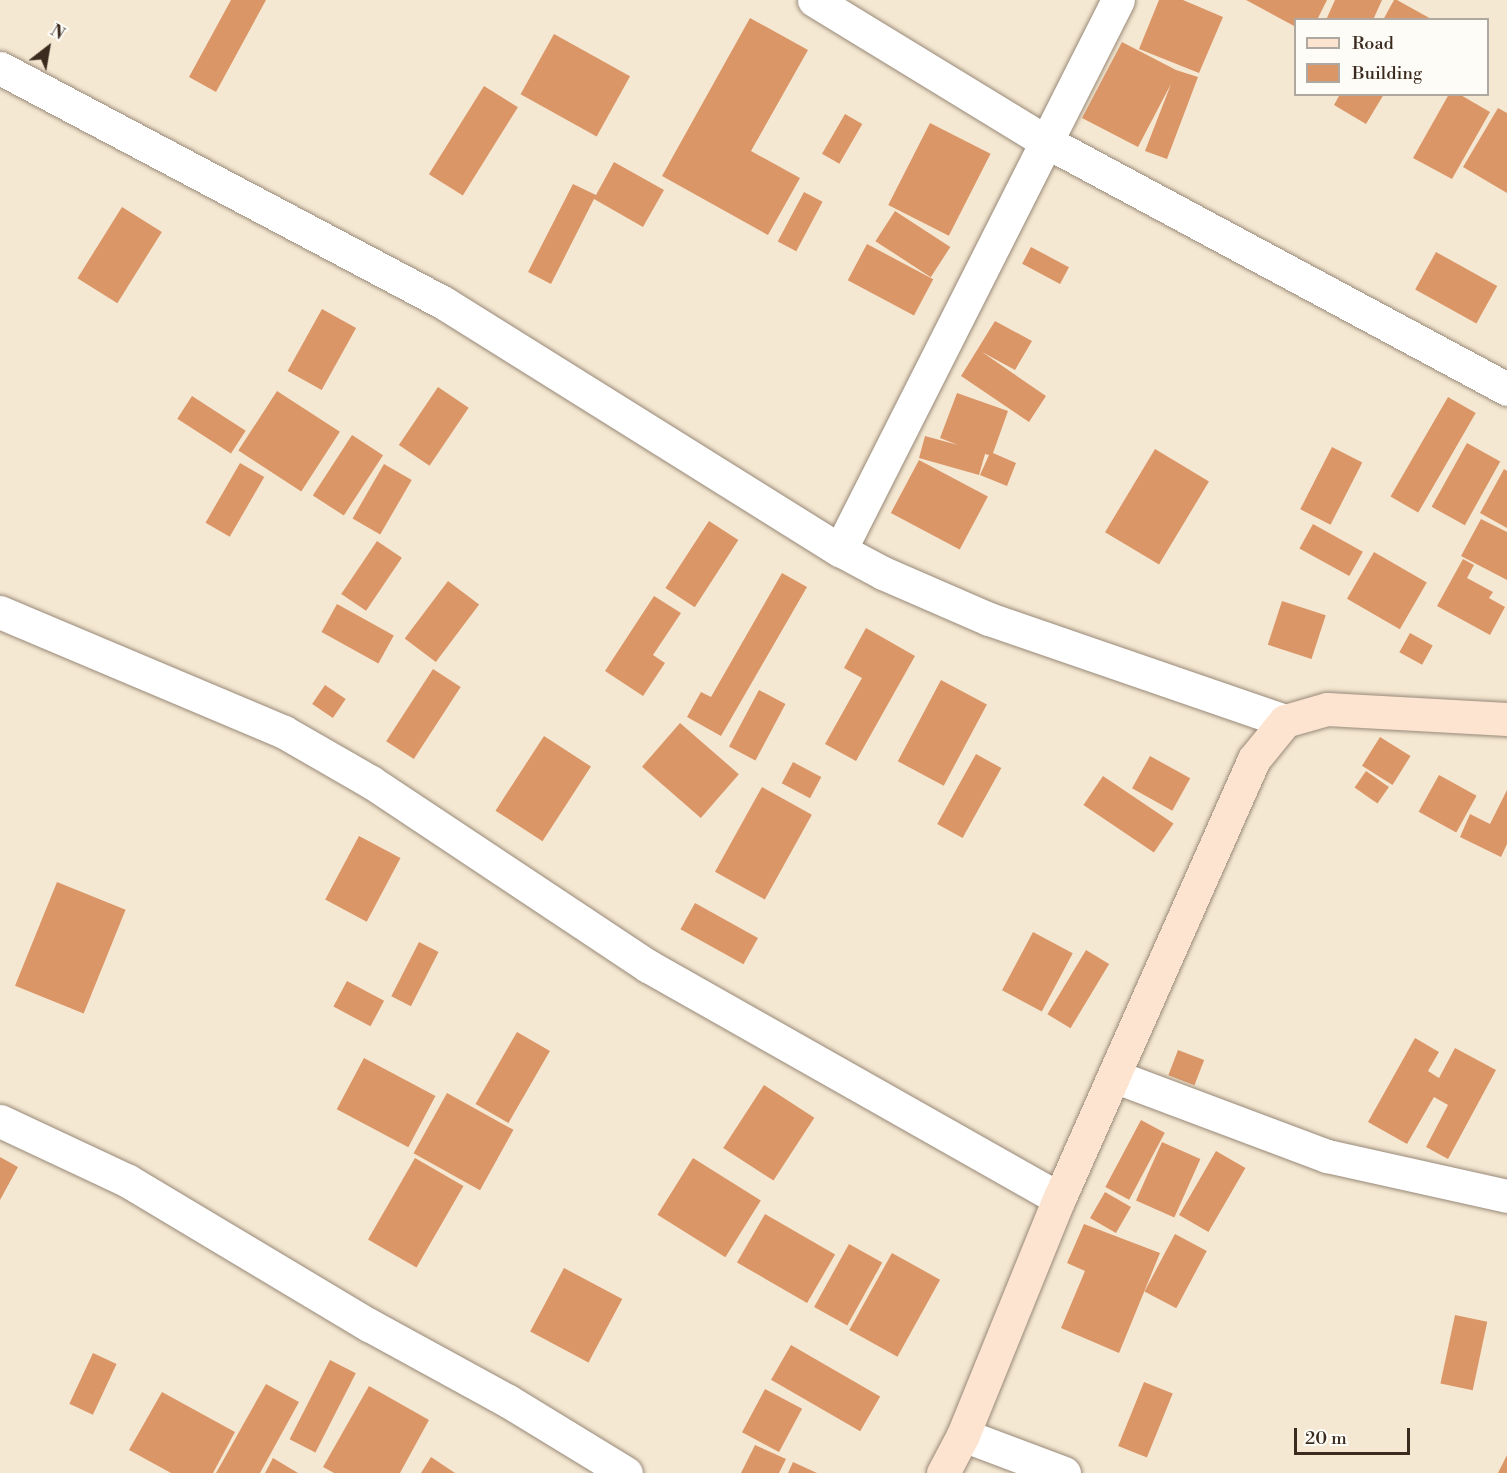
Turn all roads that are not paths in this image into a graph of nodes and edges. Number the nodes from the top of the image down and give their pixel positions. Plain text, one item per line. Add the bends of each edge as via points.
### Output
1 (814, 0) edge
2 (1118, 0) edge
3 (0, 68) edge
4 (1047, 142) junction
5 (1507, 389) edge
6 (840, 550) junction
7 (0, 612) edge
8 (1507, 719) edge
9 (1285, 721) junction
10 (1114, 1076) junction
11 (0, 1121) edge
12 (1507, 1196) edge
13 (1059, 1199) junction
14 (963, 1435) junction
15 (626, 1473) edge
16 (943, 1473) edge
17 (1064, 1473) edge

1 - 4 street
2 - 4 street
3 - 6 street via 444,303
4 - 5 street
4 - 6 street
6 - 9 street via 988,619
7 - 13 street via 294,738 371,782 648,966
8 - 9 street via 1327,709
9 - 10 street via 1254,759
10 - 12 street via 1327,1156
10 - 13 street
11 - 15 street via 128,1181
13 - 14 street
14 - 16 street
14 - 17 street

